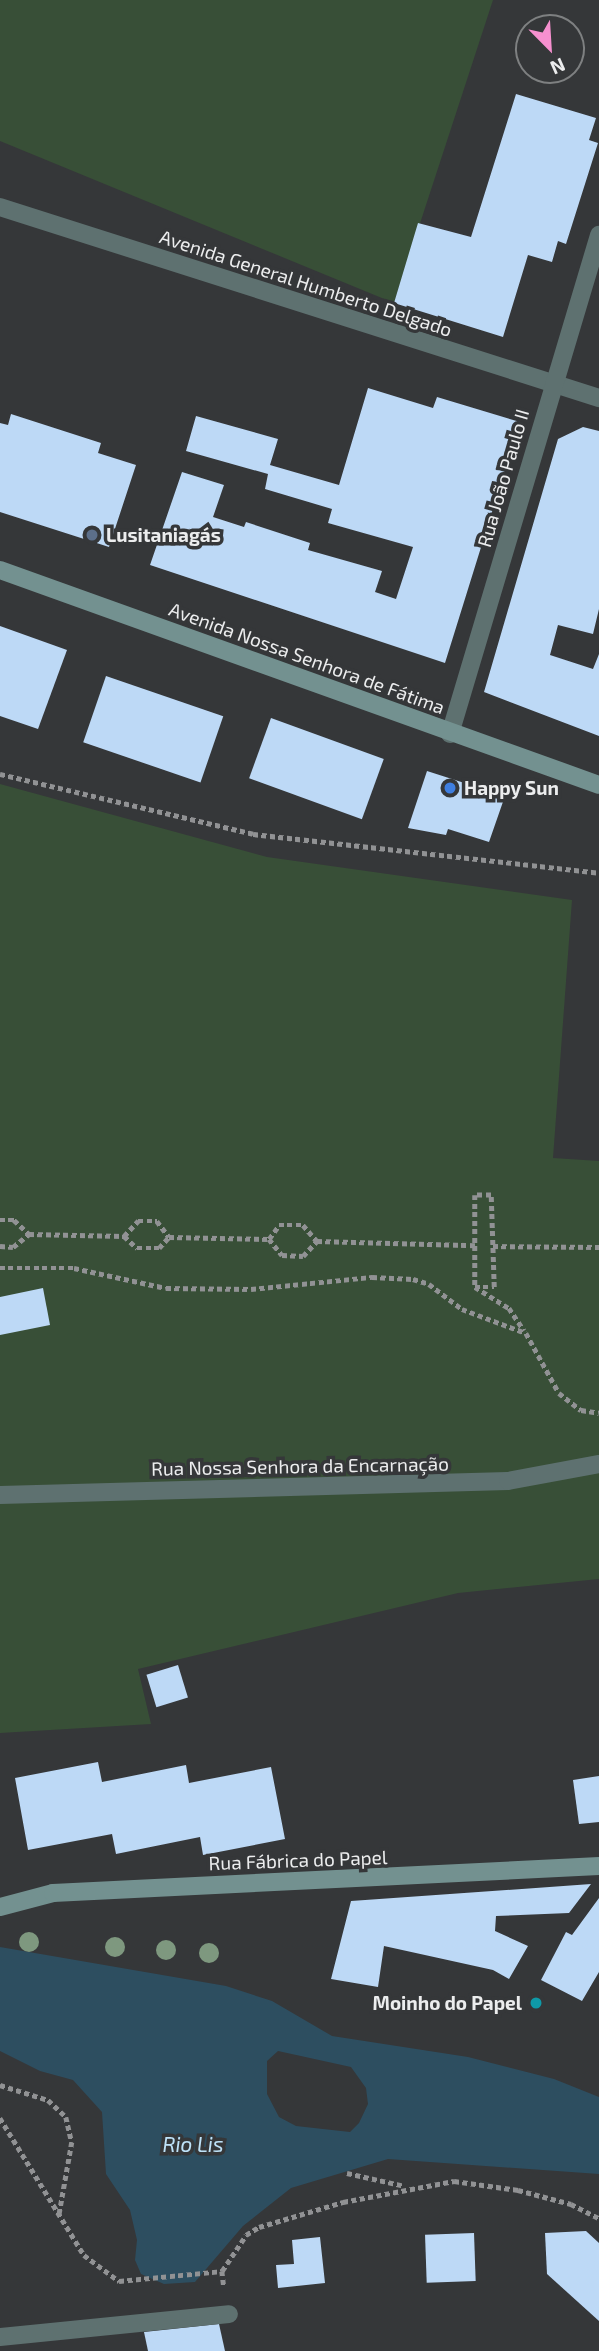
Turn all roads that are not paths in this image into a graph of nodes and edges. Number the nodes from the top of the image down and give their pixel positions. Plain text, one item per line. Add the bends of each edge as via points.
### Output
1 (0, 207) edge
2 (599, 235) edge
3 (552, 385) junction
4 (599, 398) edge
5 (0, 570) edge
6 (450, 734) junction
7 (599, 785) edge
8 (599, 1464) edge
9 (0, 1495) edge
10 (599, 1866) edge
11 (0, 1907) edge
12 (229, 2314) dead end
13 (0, 2337) edge

1 - 3 street, Avenida General Humberto Delgado
2 - 3 street, Rua João Paulo II
3 - 4 street, Avenida General Humberto Delgado
3 - 6 street, Rua João Paulo II
5 - 6 main road, Avenida Nossa Senhora de Fátima
6 - 7 main road, Avenida Nossa Senhora de Fátima
8 - 9 street, Rua Nossa Senhora da Encarnação via 508,1481
10 - 11 main road, Rua Fábrica do Papel via 53,1893
12 - 13 street

